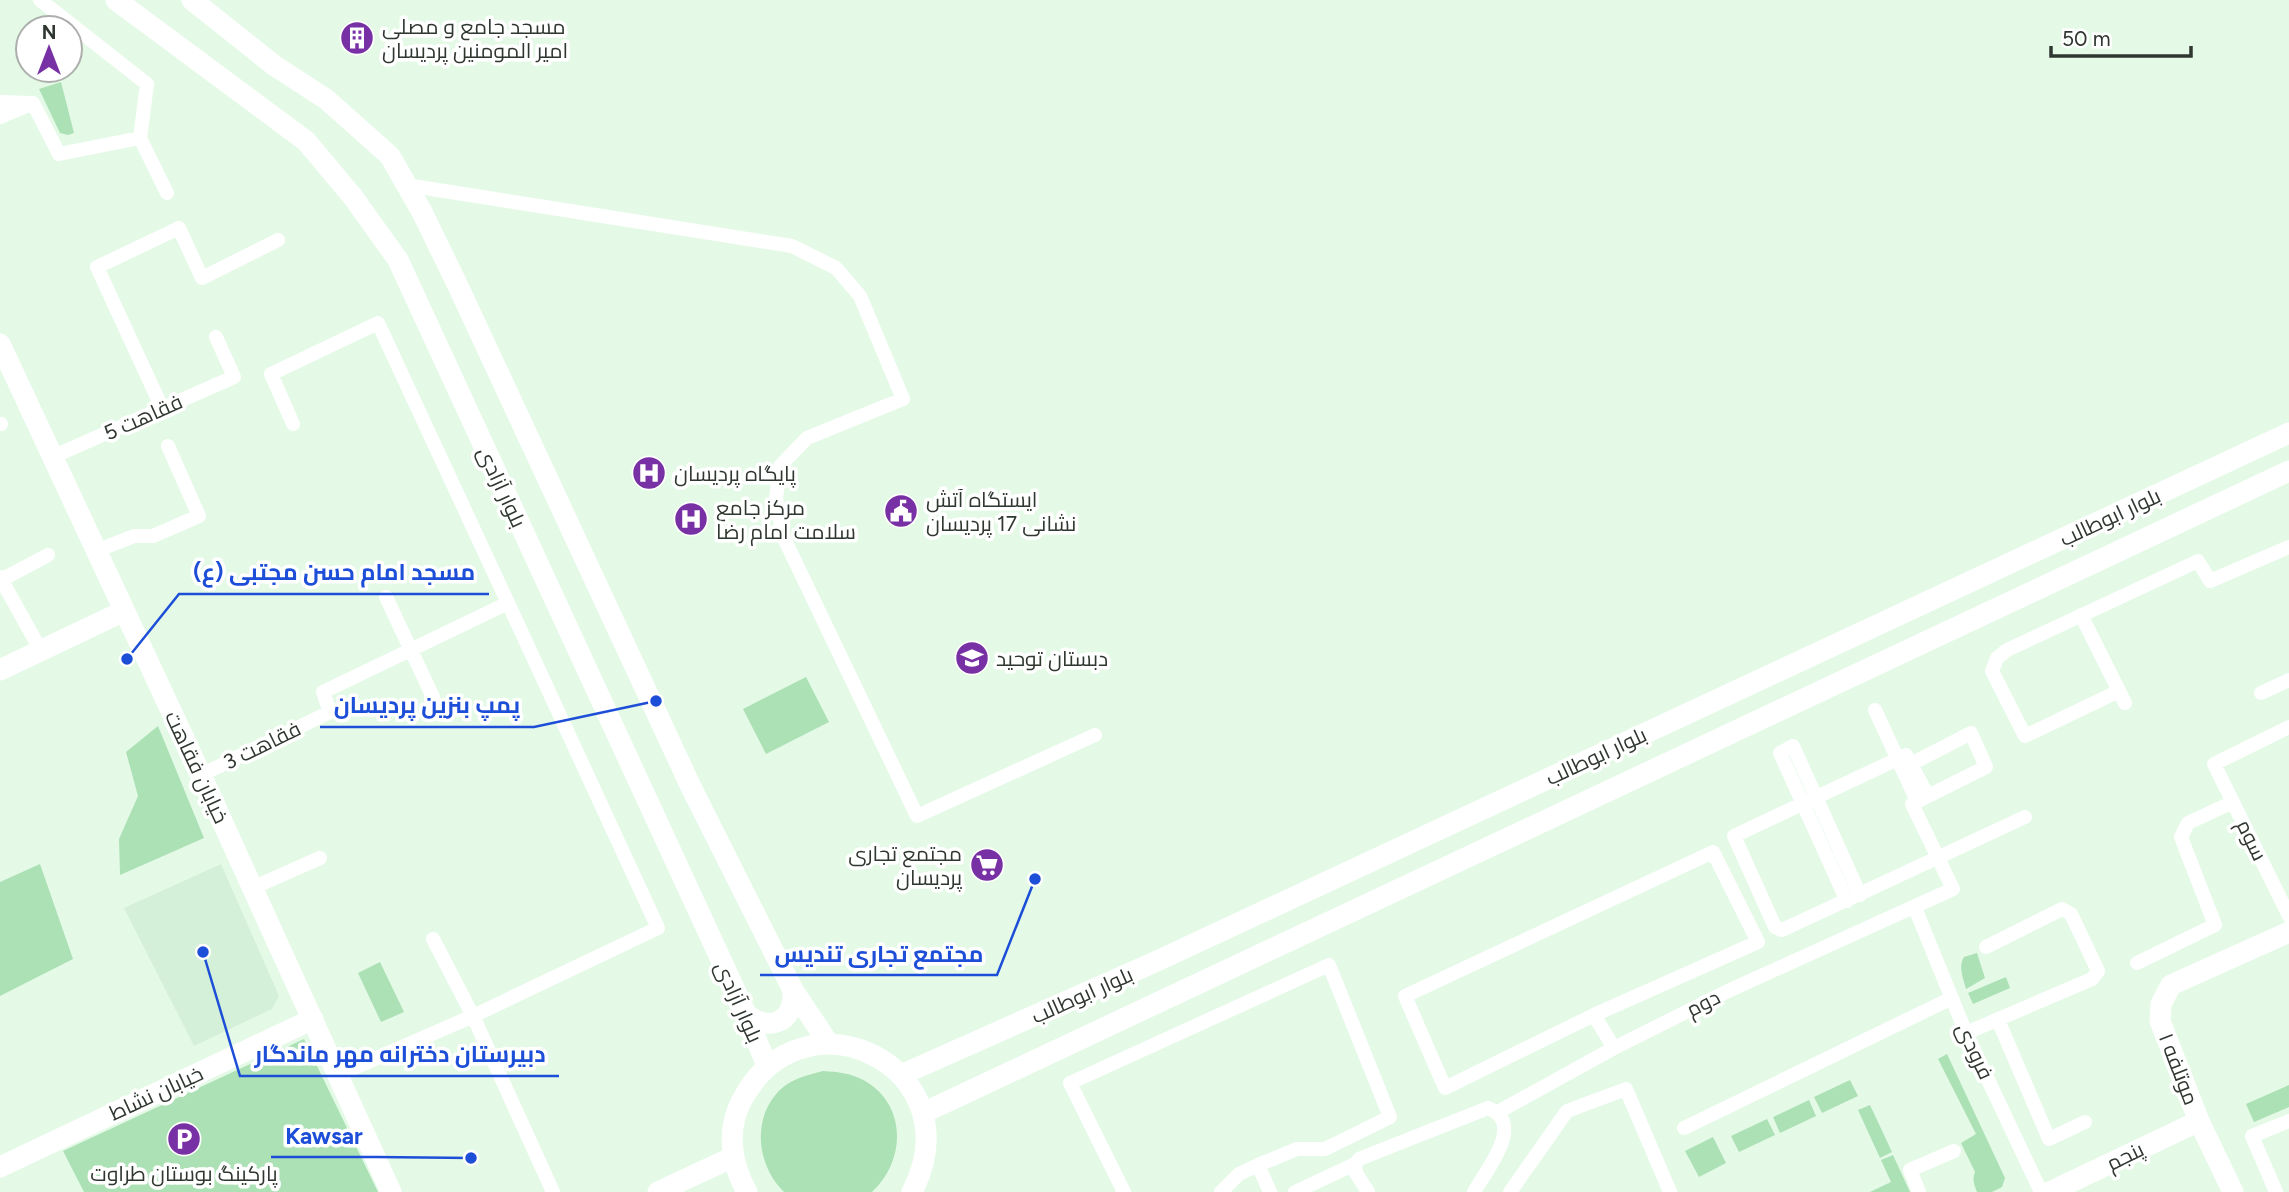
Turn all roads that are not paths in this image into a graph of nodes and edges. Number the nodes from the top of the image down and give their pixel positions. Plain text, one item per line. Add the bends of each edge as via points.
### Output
1 (40, 0) edge
2 (116, 0) edge
3 (192, 0) edge
4 (0, 102) edge
5 (33, 103) junction
6 (0, 117) edge
7 (140, 138) junction
8 (406, 185) junction
9 (167, 193) dead end
10 (278, 240) dead end
11 (216, 337) dead end
12 (0, 344) edge
13 (162, 408) junction
14 (293, 424) dead end
15 (2289, 433) edge
16 (168, 446) dead end
17 (52, 457) junction
18 (2289, 471) edge
19 (2289, 547) edge
20 (96, 551) junction
21 (48, 555) dead end
22 (1, 578) edge
23 (386, 597) dead end
24 (508, 603) junction
25 (124, 611) junction
26 (2081, 615) junction
27 (41, 651) junction
28 (411, 651) junction
29 (0, 670) edge
30 (2289, 680) edge
31 (2261, 693) dead end
32 (433, 697) dead end
33 (1875, 710) dead end
34 (2289, 727) edge
35 (1095, 735) dead end
36 (1904, 762) junction
37 (201, 775) junction
38 (1922, 799) junction
39 (1810, 801) junction
40 (2233, 802) junction
41 (2025, 817) dead end
42 (320, 858) dead end
43 (1938, 859) junction
44 (252, 888) junction
45 (1853, 898) junction
46 (1914, 908) junction
47 (2289, 916) edge
48 (2289, 932) edge
49 (433, 939) dead end
50 (1986, 947) dead end
51 (2137, 963) dead end
52 (793, 990) junction
53 (1952, 998) junction
54 (746, 1014) junction
55 (1594, 1015) junction
56 (473, 1016) junction
57 (313, 1019) junction
58 (1998, 1020) junction
59 (1966, 1033) junction
60 (829, 1044) junction
61 (1614, 1048) junction
62 (767, 1066) junction
63 (338, 1075) junction
64 (901, 1075) junction
65 (923, 1112) junction
66 (1498, 1112) junction
67 (2199, 1121) junction
68 (2289, 1121) edge
69 (2085, 1122) dead end
70 (1684, 1128) dead end
71 (1954, 1150) dead end
72 (733, 1157) junction
73 (1355, 1164) junction
74 (1258, 1165) junction
75 (0, 1167) edge
76 (391, 1192) edge
77 (553, 1192) edge
78 (658, 1192) edge
79 (747, 1192) edge
80 (912, 1192) edge
81 (1124, 1192) edge
82 (1221, 1192) edge
83 (1270, 1192) edge
84 (1295, 1192) edge
85 (1368, 1192) edge
86 (1474, 1192) edge
87 (1510, 1192) edge
88 (1670, 1192) edge
89 (1919, 1192) edge
90 (2041, 1192) edge
91 (2050, 1192) edge
92 (2233, 1192) edge
93 (2276, 1192) edge

1 - 7 street via 147,84
2 - 54 main road, بلوار آزادی via 306,141 398,260
3 - 8 main road via 326,99 390,156
4 - 5 street
5 - 6 street
5 - 7 street via 59,154
7 - 9 street
8 - 35 street via 792,246 836,268 860,296 903,400 807,438 780,466 776,498 782,534 917,816
8 - 52 main road via 458,286 691,787
10 - 13 street via 202,278 179,228 97,267
11 - 13 street, فقاهت 5 via 234,377
12 - 17 main road, خیابان فقاهت
13 - 17 street, فقاهت 5
14 - 24 street via 271,374 378,323
15 - 64 main road, بلوار ابوطالب via 1169,955
16 - 20 street via 199,516 153,536 134,536
17 - 20 main road, خیابان فقاهت
18 - 65 main road, بلوار ابوطالب
19 - 26 street via 2210,581 2198,561
20 - 25 main road, خیابان فقاهت
21 - 22 street
22 - 27 street
23 - 28 street
24 - 28 street
24 - 56 street via 658,928
25 - 27 main road
25 - 37 main road, خیابان فقاهت
26 - 26 street via 2122,697 2025,736 1992,671 1997,658
27 - 29 main road
28 - 32 street
28 - 37 street, فقاهت 3 via 323,692 330,712
30 - 31 street
33 - 36 street
34 - 40 street, سوم via 2214,764
36 - 38 street
36 - 38 street via 1971,733 1986,767
36 - 39 street
37 - 44 main road, خیابان فقاهت
38 - 43 street via 1912,804
39 - 45 street
39 - 45 street via 1734,836 1775,927 1782,930
40 - 47 street, سوم
40 - 51 street via 2188,823 2181,837 2215,925
41 - 43 street
42 - 44 street
43 - 45 street
43 - 46 street, دوم via 1953,890
44 - 57 main road, خیابان فقاهت
46 - 53 street, فرودی
46 - 61 street, دوم
48 - 67 main road, موتلفه ۱ via 2171,985 2161,1004 2160,1021
49 - 56 street
50 - 58 street via 2062,909 2071,914 2098,971 2092,979
52 - 54 main road via 794,1003 779,1021 767,1024
52 - 60 main road
53 - 59 street, فرودی
53 - 70 street
54 - 62 main road, بلوار آزادی
55 - 55 street via 1446,1087 1405,996 1713,852 1758,942
55 - 61 street
56 - 63 street
56 - 77 street
57 - 63 main road, خیابان فقاهت
57 - 75 main road, خیابان نشاط
58 - 59 street
58 - 69 street via 2049,1139
59 - 90 street, فرودی
60 - 62 main road via 796,1049
60 - 64 main road via 856,1047 881,1058
61 - 66 street, دوم
62 - 72 main road via 738,1107
63 - 76 main road, خیابان فقاهت
64 - 65 main road
65 - 80 main road via 927,1142 922,1171
66 - 73 street via 1488,1108 1468,1114
66 - 86 street via 1506,1129 1503,1141
67 - 91 main road, پنجم
67 - 92 main road, موتلفه ۱
68 - 93 street via 2252,1136
71 - 89 street via 1910,1170
72 - 78 main road
72 - 79 main road
73 - 84 street
73 - 85 street
74 - 81 street via 1297,1149 1325,1149 1390,1118 1329,965 1070,1083
74 - 82 street via 1239,1174
74 - 83 street
87 - 88 street via 1567,1111 1626,1089

